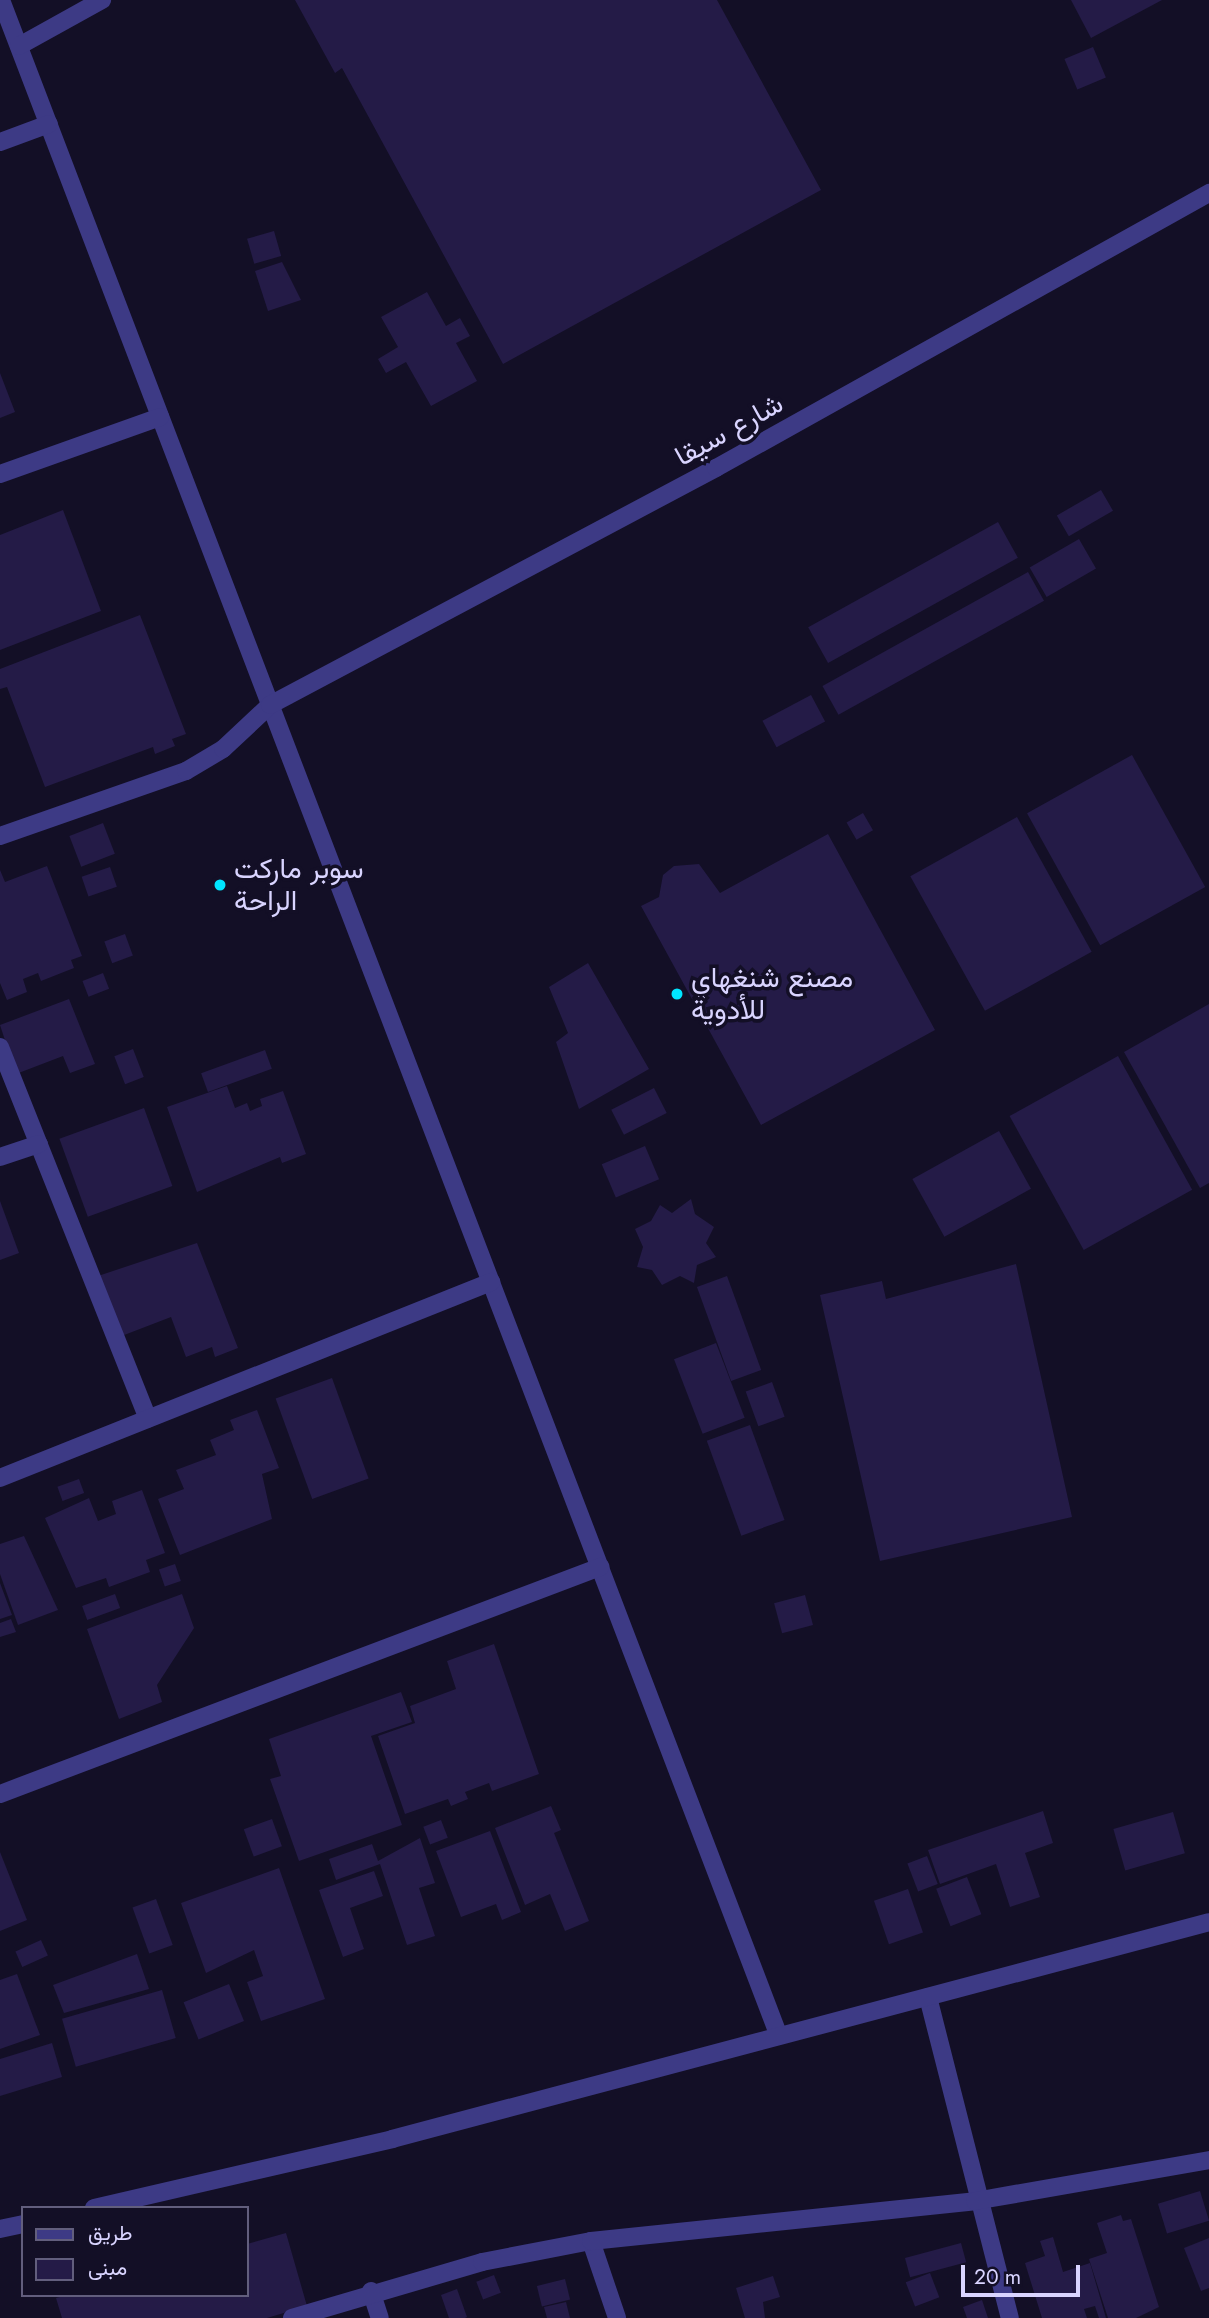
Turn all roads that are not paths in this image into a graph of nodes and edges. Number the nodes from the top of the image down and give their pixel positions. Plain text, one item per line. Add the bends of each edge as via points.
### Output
1 (1, 0) edge
2 (102, 0) edge
3 (19, 46) junction
4 (49, 124) junction
5 (0, 142) edge
6 (1209, 193) edge
7 (160, 417) junction
8 (0, 474) edge
9 (270, 705) junction
10 (0, 835) edge
11 (0, 1047) edge
12 (38, 1144) junction
13 (0, 1157) edge
14 (491, 1282) junction
15 (148, 1419) junction
16 (0, 1478) edge
17 (600, 1567) junction
18 (0, 1794) edge
19 (1209, 1922) edge
20 (928, 1997) junction
21 (778, 2034) junction
22 (1209, 2160) edge
23 (975, 2201) junction
24 (103, 2206) edge
25 (21, 2225) edge
26 (0, 2230) edge
27 (591, 2241) junction
28 (371, 2291) junction
29 (292, 2318) edge
30 (380, 2318) edge
31 (617, 2318) edge
32 (1010, 2318) edge

1 - 3 street
2 - 3 street
3 - 4 street
4 - 5 street
4 - 7 street
6 - 9 street, شارع سيقا via 716,468
7 - 8 street
7 - 9 street
9 - 10 street, شارع سيقا via 223,749 186,771
9 - 14 street
11 - 12 street
12 - 13 street
12 - 15 street
14 - 15 street
14 - 17 street
15 - 16 street
17 - 18 street
17 - 21 street
19 - 20 street
20 - 21 street
20 - 23 street
21 - 24 street via 393,2139
22 - 23 street
23 - 27 street
23 - 32 street
25 - 26 street
27 - 28 street
27 - 31 street
28 - 29 street
28 - 30 street

